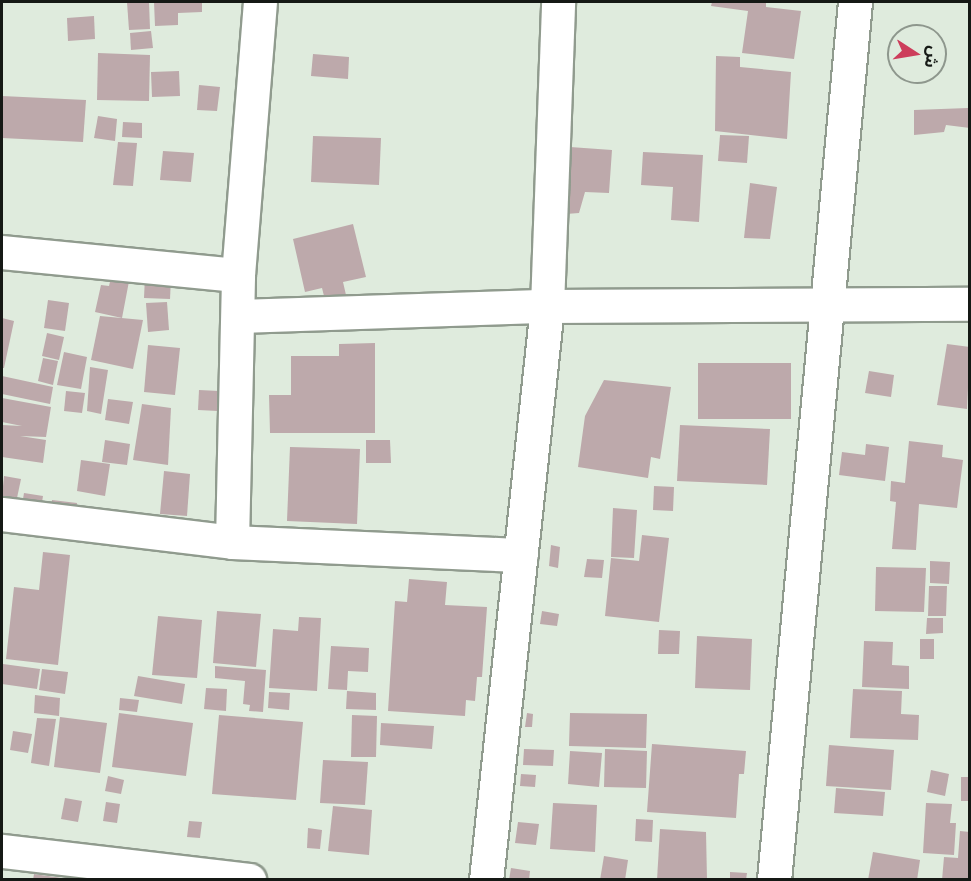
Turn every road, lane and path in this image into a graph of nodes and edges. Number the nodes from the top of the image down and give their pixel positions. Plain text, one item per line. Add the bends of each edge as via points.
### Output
1 (260, 2) edge
2 (558, 2) edge
3 (855, 2) edge
4 (2, 252) edge
5 (238, 275) junction
6 (969, 304) edge
7 (547, 306) junction
8 (828, 306) junction
9 (239, 316) junction
10 (2, 514) edge
11 (232, 542) junction
12 (521, 555) junction
13 (2, 851) edge
14 (249, 879) edge
15 (486, 879) edge
16 (774, 879) edge

1 - 5 street
2 - 7 street
3 - 8 street
4 - 5 street
5 - 9 street
6 - 8 street
7 - 8 street
7 - 9 street
7 - 12 street
8 - 16 street
9 - 11 street
10 - 11 street
11 - 12 street
12 - 15 street
13 - 14 street

